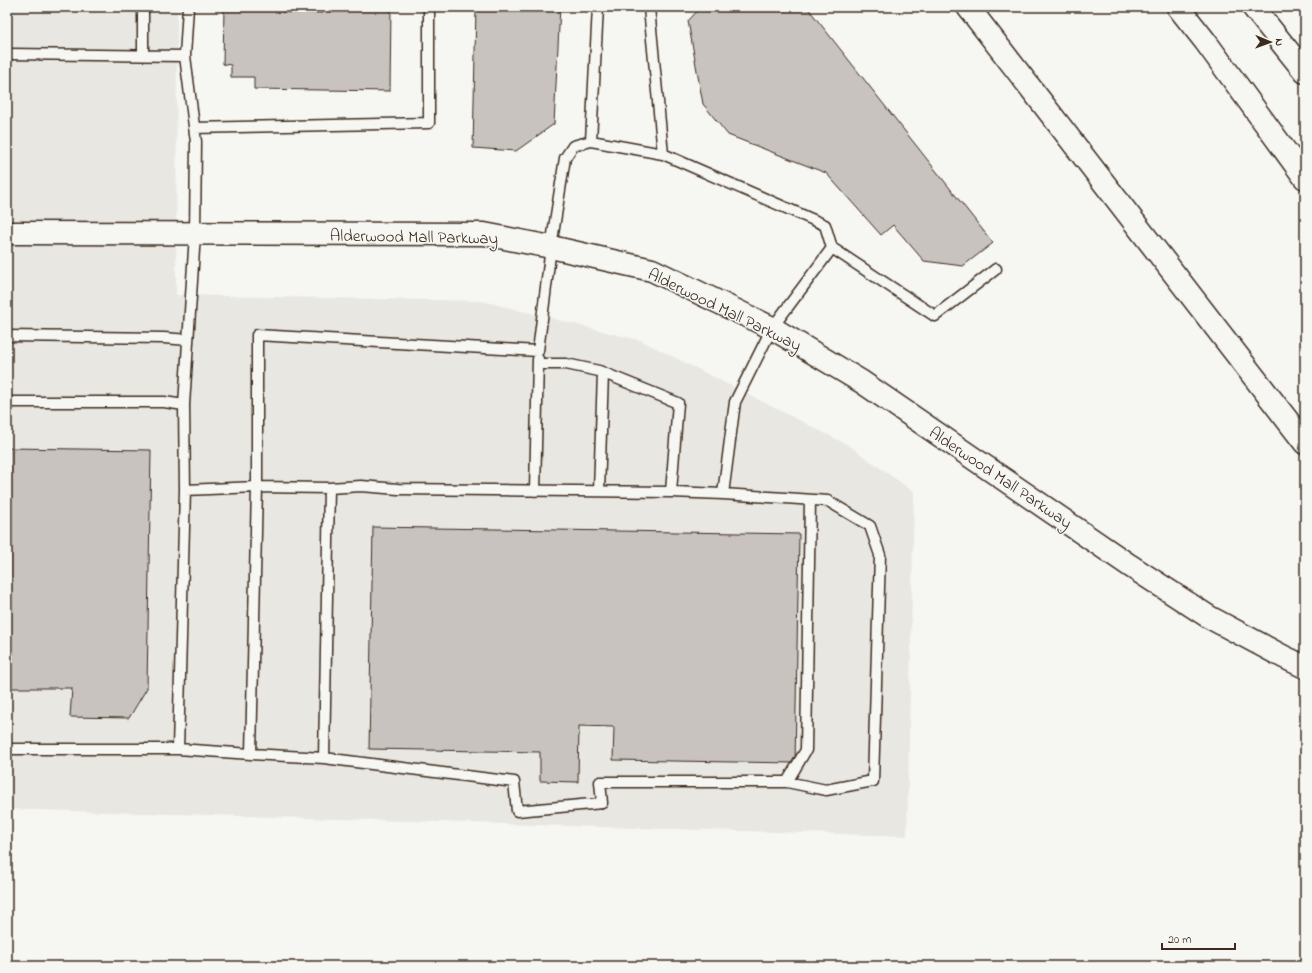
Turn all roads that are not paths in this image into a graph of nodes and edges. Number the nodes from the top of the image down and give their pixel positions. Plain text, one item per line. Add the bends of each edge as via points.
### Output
1 (143, 7) edge
2 (188, 7) edge
3 (429, 7) edge
4 (598, 7) edge
5 (650, 7) edge
6 (968, 7) edge
7 (1178, 7) edge
8 (1253, 7) edge
9 (7, 54) edge
10 (143, 55) junction
11 (186, 56) junction
12 (1305, 72) edge
13 (194, 128) junction
14 (591, 141) junction
15 (663, 154) junction
16 (1305, 178) edge
17 (7, 233) edge
18 (195, 234) junction
19 (550, 247) junction
20 (832, 248) junction
21 (996, 269) dead end
22 (772, 328) junction
23 (7, 336) edge
24 (188, 340) junction
25 (538, 351) junction
26 (538, 364) junction
27 (603, 372) junction
28 (7, 402) edge
29 (184, 405) junction
30 (1305, 443) edge
31 (257, 487) junction
32 (329, 488) junction
33 (185, 490) junction
34 (535, 491) junction
35 (599, 491) junction
36 (671, 492) junction
37 (723, 494) junction
38 (810, 500) junction
39 (1305, 667) edge
40 (178, 748) junction
41 (7, 749) edge
42 (251, 754) junction
43 (324, 758) junction
44 (787, 782) junction

1 - 10 lane
2 - 11 lane
3 - 13 lane via 429,123
4 - 14 lane
5 - 15 lane
6 - 30 main road
7 - 16 main road
8 - 12 main road
9 - 10 lane
10 - 11 lane
11 - 13 lane
13 - 18 lane
14 - 15 lane
14 - 19 lane via 573,146 566,158
15 - 20 lane via 825,225
17 - 18 main road, Alderwood Mall Parkway
18 - 19 main road, Alderwood Mall Parkway via 484,234
18 - 24 lane
19 - 22 main road, Alderwood Mall Parkway via 652,270
19 - 25 lane
20 - 21 lane via 935,316
20 - 22 lane
22 - 37 lane via 735,402
22 - 39 main road, Alderwood Mall Parkway via 862,382 1209,617
23 - 24 lane
24 - 29 lane
25 - 26 lane
25 - 31 lane via 257,335
26 - 27 lane via 566,364
26 - 34 lane
27 - 35 lane
27 - 36 lane via 678,403
28 - 29 lane via 164,402
29 - 33 lane
31 - 32 lane
31 - 33 lane
31 - 42 lane
32 - 34 lane via 361,486
32 - 43 lane
33 - 40 lane
34 - 35 lane
35 - 36 lane
36 - 37 lane
37 - 38 lane
38 - 44 lane via 806,750
38 - 44 lane via 828,501 870,526 880,555 873,782 826,790
40 - 41 lane
40 - 42 lane
42 - 43 lane
43 - 44 lane via 514,782 517,811 602,803 600,782

